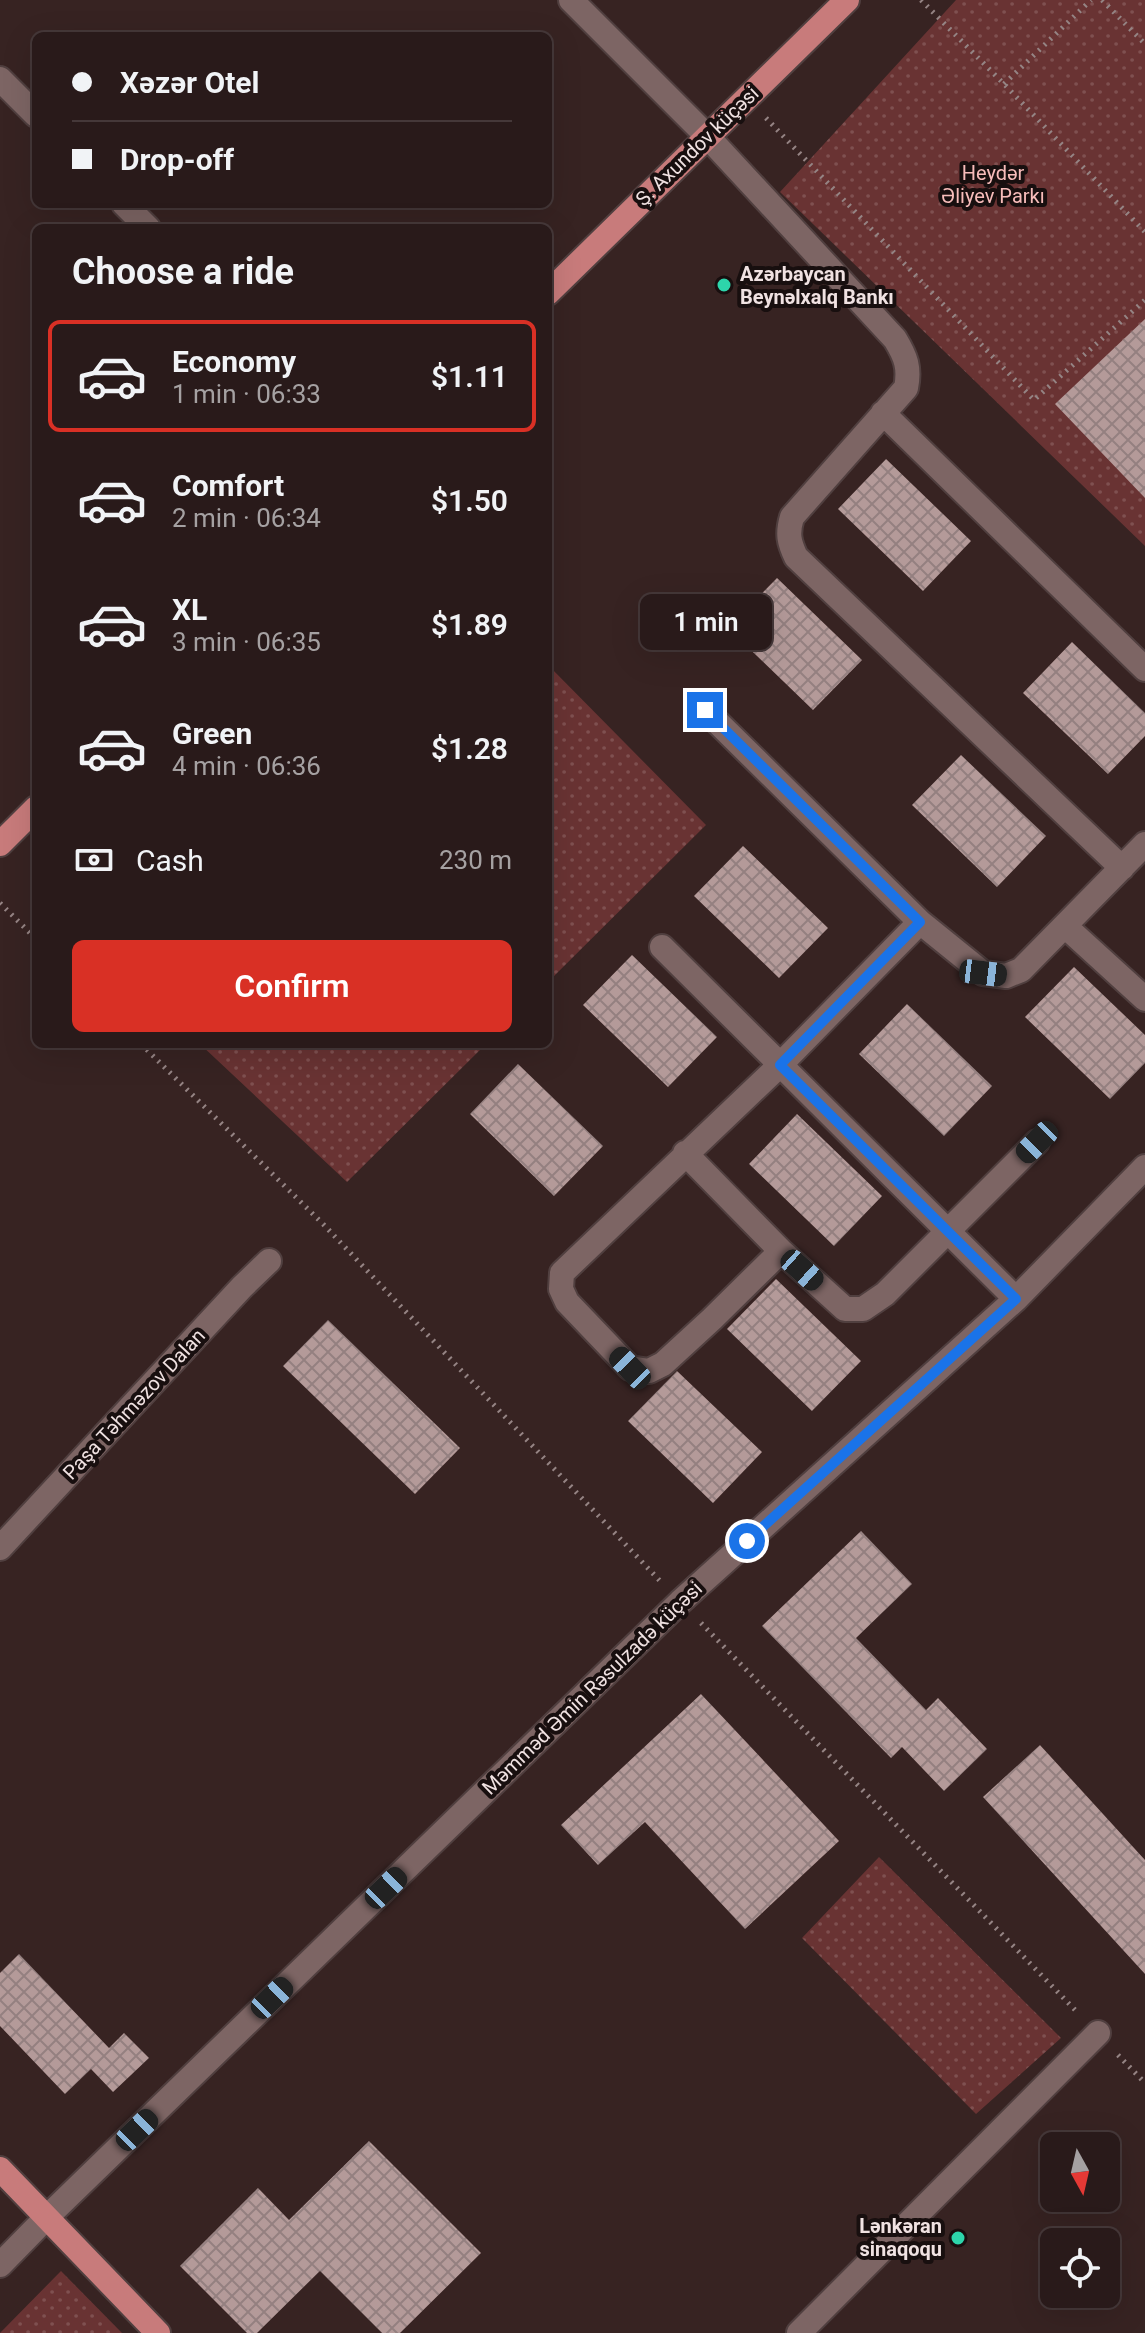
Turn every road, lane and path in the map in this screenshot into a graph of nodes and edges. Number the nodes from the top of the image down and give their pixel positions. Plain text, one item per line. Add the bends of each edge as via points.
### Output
1 (571, 0) edge
2 (847, 0) edge
3 (921, 0) edge
4 (1091, 0) edge
5 (1102, 0) edge
6 (1145, 44) edge
7 (0, 79) edge
8 (1004, 84) junction
9 (746, 98) junction
10 (32, 111) edge
11 (707, 136) junction
12 (128, 208) edge
13 (144, 224) edge
14 (1145, 232) edge
15 (552, 289) edge
16 (1145, 300) edge
17 (883, 413) junction
18 (1145, 669) edge
19 (705, 710) dead end
20 (32, 812) edge
21 (0, 844) edge
22 (1145, 844) edge
23 (1122, 868) junction
24 (0, 903) edge
25 (920, 922) junction
26 (1065, 926) junction
27 (32, 935) edge
28 (662, 947) dead end
29 (1145, 999) edge
30 (145, 1048) edge
31 (780, 1065) junction
32 (1037, 1142) dead end
33 (685, 1153) junction
34 (1140, 1184) edge
35 (947, 1231) junction
36 (781, 1251) junction
37 (269, 1261) dead end
38 (1016, 1299) junction
39 (0, 1548) edge
40 (680, 1602) junction
41 (1098, 2033) junction
42 (1145, 2083) edge
43 (0, 2169) edge
44 (46, 2218) junction
45 (0, 2265) edge
46 (158, 2333) edge
47 (799, 2333) edge

1 - 11 street
2 - 9 main road, Ş. Axundov küçəsi
3 - 8 path
4 - 8 path
5 - 6 path
7 - 10 street
8 - 14 path
9 - 11 main road, Ş. Axundov küçəsi
9 - 16 path via 1034,400
11 - 15 main road, Ş. Axundov küçəsi
11 - 17 street via 906,356 906,388
12 - 13 street
17 - 18 street
17 - 23 street via 792,517 789,543 796,557
19 - 25 street
20 - 21 main road
22 - 23 street
23 - 26 street
24 - 27 path
25 - 26 street via 983,973 1006,976 1021,970
25 - 31 street
26 - 29 street
28 - 31 street
30 - 40 path via 324,1225
31 - 33 street
31 - 35 street
32 - 35 street
33 - 36 street
33 - 36 street via 562,1273 567,1302 630,1368 649,1371 663,1364
34 - 38 street, Məmməd Əmin Rəsulzadə küçəsi
35 - 36 street via 863,1309 845,1309
35 - 38 street
37 - 39 street, Paşa Təhməzov Dalan
38 - 40 street, Məmməd Əmin Rəsulzadə küçəsi
40 - 41 path
40 - 44 street, Məmməd Əmin Rəsulzadə küçəsi
41 - 42 path
41 - 47 street
43 - 44 main road
44 - 45 street, Məmməd Əmin Rəsulzadə küçəsi
44 - 46 main road

